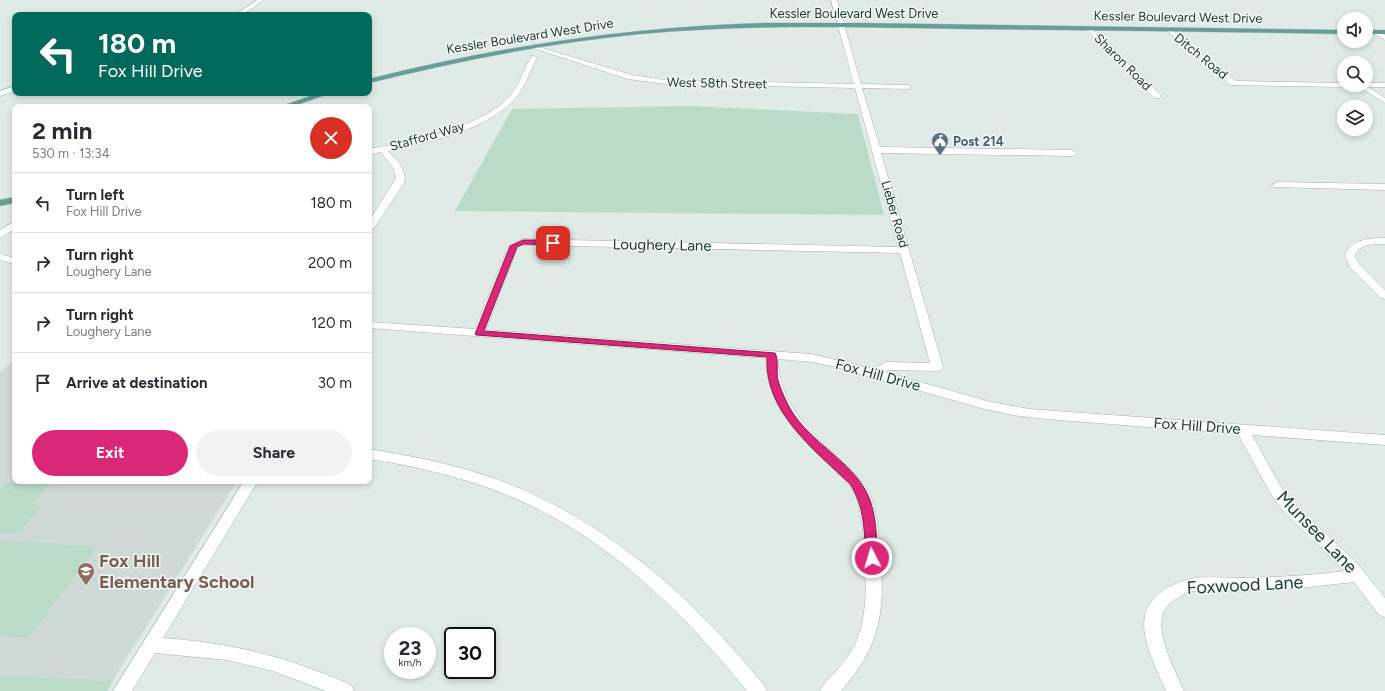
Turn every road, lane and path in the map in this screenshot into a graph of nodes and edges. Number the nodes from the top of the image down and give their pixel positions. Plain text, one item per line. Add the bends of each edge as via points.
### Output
1 (261, 0) edge
2 (834, 0) edge
3 (243, 12) edge
4 (841, 25) junction
5 (1089, 29) junction
6 (1168, 30) junction
7 (1337, 32) edge
8 (1374, 32) joint
9 (1385, 32) edge
10 (1385, 38) edge
11 (530, 46) junction
12 (534, 57) dead end
13 (372, 80) edge
14 (1337, 85) edge
15 (1373, 85) edge
16 (1385, 85) edge
17 (858, 86) junction
18 (908, 87) dead end
19 (12, 89) edge
20 (1371, 92) edge
21 (0, 94) edge
22 (318, 96) edge
23 (1157, 96) dead end
24 (1385, 101) edge
25 (292, 104) edge
26 (383, 149) junction
27 (877, 150) junction
28 (372, 151) edge
29 (1073, 153) dead end
30 (1277, 185) dead end
31 (1385, 187) edge
32 (12, 201) edge
33 (0, 203) edge
34 (372, 223) edge
35 (12, 226) edge
36 (0, 235) edge
37 (1385, 241) edge
38 (905, 250) junction
39 (0, 257) edge
40 (12, 260) edge
41 (1385, 296) edge
42 (372, 325) edge
43 (479, 334) junction
44 (772, 355) junction
45 (875, 373) junction
46 (1243, 430) junction
47 (1385, 440) edge
48 (372, 455) edge
49 (249, 484) edge
50 (1358, 575) junction
51 (1385, 610) edge
52 (150, 645) junction
53 (122, 691) edge
54 (345, 691) edge
55 (758, 691) edge
56 (829, 691) edge
57 (1176, 691) edge

1 - 3 street
2 - 4 street, Lieber Road
4 - 5 main road, Kessler Boulevard West Drive
4 - 11 main road, Kessler Boulevard West Drive via 685,29 609,35
4 - 17 street, Lieber Road
5 - 6 main road, Kessler Boulevard West Drive
5 - 23 street, Sharon Road
6 - 7 main road, Kessler Boulevard West Drive
6 - 14 street, Ditch Road via 1234,83
8 - 9 main road
8 - 10 street
11 - 13 main road, Kessler Boulevard West Drive via 451,61
11 - 17 street, West 58th Street via 631,77 655,81
12 - 26 street, Stafford Way via 513,96 494,112 442,134
15 - 16 street
17 - 18 street, West 58th Street
17 - 27 street, Lieber Road
19 - 21 street
20 - 24 street
22 - 25 main road
26 - 28 street
26 - 34 street, Stafford Way via 400,170 401,178
27 - 29 street
27 - 38 street, Lieber Road
30 - 31 street
32 - 33 main road
35 - 36 street
37 - 41 street via 1359,245 1352,249 1350,256 1354,265
38 - 43 street, Loughery Lane via 522,242 513,247
38 - 45 street, Lieber Road via 937,367 886,366
39 - 40 street
42 - 43 street, Fox Hill Drive
43 - 44 street, Fox Hill Drive
44 - 45 street, Fox Hill Drive via 811,358
44 - 56 street via 775,384 788,413 802,432 854,482 864,497 868,510 875,587 873,613 859,654
45 - 46 street, Fox Hill Drive via 976,403 1014,411
46 - 47 street, Fox Hill Drive
46 - 50 street, Munsee Lane via 1277,492 1289,508
48 - 55 street via 441,467 493,484 561,515 605,541 660,584 702,624
49 - 52 street
50 - 51 street, Munsee Lane
50 - 57 street, Foxwood Lane via 1291,583 1191,585 1175,589 1161,600 1152,626 1155,642
52 - 53 street
52 - 54 street via 212,649 252,656 296,669

